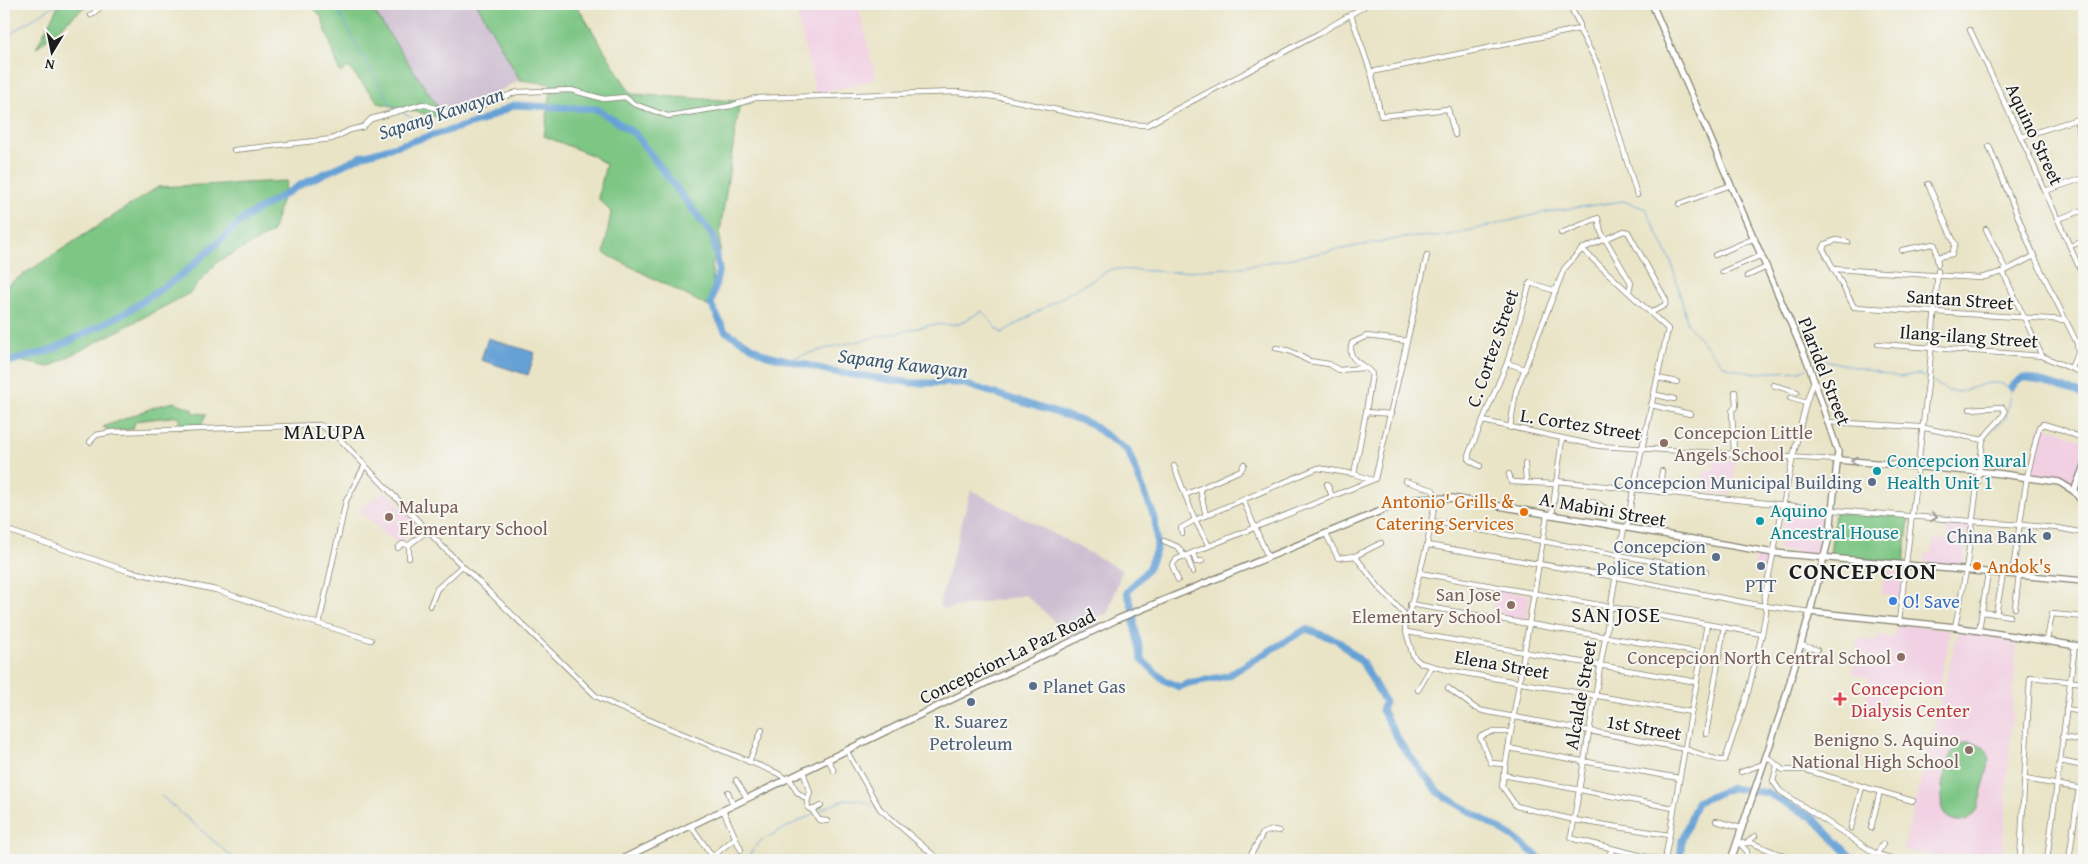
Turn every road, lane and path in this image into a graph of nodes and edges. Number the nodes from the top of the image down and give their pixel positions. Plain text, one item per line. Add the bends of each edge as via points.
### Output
1 (104, 4) edge
2 (1368, 4) edge
3 (1569, 4) edge
4 (1652, 4) edge
5 (91, 15) dead end
6 (1351, 15) junction
7 (1580, 29) junction
8 (1970, 30) dead end
9 (1371, 72) junction
10 (2084, 117) edge
11 (2076, 120) junction
12 (1455, 135) dead end
13 (2021, 136) junction
14 (2081, 138) dead end
15 (1989, 146) dead end
16 (234, 150) dead end
17 (2084, 178) edge
18 (1928, 184) dead end
19 (1731, 185) junction
20 (2045, 191) junction
21 (1637, 195) dead end
22 (1679, 204) dead end
23 (2084, 210) edge
24 (2058, 218) junction
25 (1986, 229) dead end
26 (1561, 232) dead end
27 (1754, 238) junction
28 (1605, 240) junction
29 (2084, 241) edge
30 (1848, 242) dead end
31 (2070, 246) junction
32 (1582, 249) junction
33 (1902, 250) dead end
34 (1426, 255) dead end
35 (1716, 255) dead end
36 (1762, 255) junction
37 (2034, 256) junction
38 (1938, 257) junction
39 (1938, 264) dead end
40 (1767, 267) junction
41 (1833, 269) junction
42 (1938, 271) dead end
43 (2004, 271) junction
44 (1722, 272) dead end
45 (1747, 276) dead end
46 (2084, 276) edge
47 (1937, 277) junction
48 (1556, 291) junction
49 (1629, 291) junction
50 (1652, 312) junction
51 (1934, 312) junction
52 (2025, 318) junction
53 (2064, 320) junction
54 (1407, 341) junction
55 (1878, 344) dead end
56 (1276, 348) dead end
57 (1931, 348) junction
58 (2042, 356) junction
59 (1507, 363) junction
60 (1364, 368) junction
61 (2071, 368) junction
62 (1525, 369) junction
63 (2084, 374) edge
64 (1658, 378) junction
65 (1814, 380) junction
66 (1678, 382) dead end
67 (1773, 385) dead end
68 (1735, 392) dead end
69 (1797, 392) dead end
70 (1654, 394) junction
71 (1790, 398) dead end
72 (1674, 400) dead end
73 (1806, 403) junction
74 (1651, 405) junction
75 (1970, 408) dead end
76 (1366, 412) junction
77 (1391, 414) junction
78 (1690, 414) dead end
79 (1483, 421) junction
80 (1829, 422) junction
81 (1510, 428) junction
82 (1922, 428) junction
83 (1562, 439) junction
84 (2084, 439) edge
85 (1983, 440) junction
86 (90, 442) dead end
87 (1642, 450) junction
88 (1734, 454) junction
89 (1793, 457) junction
90 (1838, 460) junction
91 (1244, 464) dead end
92 (1525, 464) dead end
93 (365, 465) junction
94 (1174, 466) dead end
95 (1480, 466) dead end
96 (1917, 466) junction
97 (2084, 466) edge
98 (1662, 471) dead end
99 (1978, 472) junction
100 (1354, 474) junction
101 (1509, 474) dead end
102 (2027, 477) junction
103 (1372, 480) junction
104 (1405, 481) dead end
105 (1526, 483) junction
106 (1555, 483) junction
107 (2064, 483) junction
108 (1327, 484) dead end
109 (2077, 484) junction
110 (1200, 488) junction
111 (1633, 490) junction
112 (2074, 491) junction
113 (1659, 492) junction
114 (1186, 495) junction
115 (1332, 496) junction
116 (1436, 497) junction
117 (1243, 500) junction
118 (1416, 500) joint
119 (1586, 500) dead end
120 (1784, 504) junction
121 (2084, 504) edge
122 (1833, 510) junction
123 (1550, 515) junction
124 (1912, 515) junction
125 (1206, 516) junction
126 (1195, 520) junction
127 (1971, 521) junction
128 (1431, 522) junction
129 (1609, 525) junction
130 (2020, 525) junction
131 (1255, 526) junction
132 (1626, 528) junction
133 (4, 529) edge
134 (427, 531) junction
135 (1182, 533) dead end
136 (2084, 533) edge
137 (1326, 534) junction
138 (1164, 541) dead end
139 (1544, 541) junction
140 (1381, 543) dead end
141 (409, 545) junction
142 (1427, 545) junction
143 (1209, 546) junction
144 (398, 548) dead end
145 (1193, 553) junction
146 (1774, 553) junction
147 (1620, 554) junction
148 (1186, 556) junction
149 (1355, 556) junction
150 (1268, 557) junction
151 (409, 558) dead end
152 (1824, 559) junction
153 (1202, 561) dead end
154 (1540, 564) junction
155 (462, 566) junction
156 (1906, 567) junction
157 (1706, 571) dead end
158 (1966, 571) junction
159 (1193, 572) dead end
160 (1420, 573) junction
161 (1988, 573) junction
162 (2003, 574) junction
163 (2016, 575) junction
164 (1616, 577) junction
165 (1178, 580) dead end
166 (2084, 581) edge
167 (1534, 594) junction
168 (1410, 604) junction
169 (1765, 604) junction
170 (430, 606) dead end
171 (1611, 606) junction
172 (2015, 608) dead end
173 (1810, 612) junction
174 (1982, 612) junction
175 (1996, 614) junction
176 (2010, 616) dead end
177 (1406, 617) junction
178 (2084, 617) edge
179 (1899, 621) junction
180 (319, 624) junction
181 (1529, 624) junction
182 (1707, 624) junction
183 (1724, 627) junction
184 (1955, 627) junction
185 (1979, 630) junction
186 (1407, 632) junction
187 (1762, 634) junction
188 (1605, 636) junction
189 (371, 640) dead end
190 (2047, 640) junction
191 (1801, 645) junction
192 (2076, 645) junction
193 (2084, 646) edge
194 (1817, 650) dead end
195 (1525, 652) junction
196 (1702, 653) junction
197 (1432, 666) junction
198 (1600, 666) junction
199 (2070, 680) junction
200 (1520, 682) junction
201 (1697, 682) junction
202 (2084, 683) edge
203 (1448, 688) dead end
204 (1418, 690) dead end
205 (1595, 695) junction
206 (2066, 709) junction
207 (1692, 712) junction
208 (2084, 712) edge
209 (1513, 718) junction
210 (762, 730) dead end
211 (1511, 732) junction
212 (1589, 732) junction
213 (1706, 734) dead end
214 (2062, 737) junction
215 (2084, 741) edge
216 (1508, 748) junction
217 (1684, 749) junction
218 (846, 750) junction
219 (1766, 756) junction
220 (828, 759) junction
221 (1584, 761) junction
222 (2060, 761) junction
223 (749, 762) junction
224 (1504, 764) junction
225 (1762, 765) junction
226 (1777, 766) junction
227 (2084, 766) edge
228 (803, 771) junction
229 (834, 771) dead end
230 (1741, 772) dead end
231 (1503, 775) junction
232 (787, 778) junction
233 (1679, 778) junction
234 (2025, 779) junction
235 (736, 780) dead end
236 (2056, 784) junction
237 (1862, 787) junction
238 (2082, 788) edge
239 (1579, 791) junction
240 (1880, 791) junction
241 (728, 792) dead end
242 (747, 798) junction
243 (808, 800) junction
244 (1913, 801) dead end
245 (733, 805) junction
246 (821, 806) dead end
247 (1673, 808) junction
248 (723, 810) junction
249 (813, 812) junction
250 (1574, 820) junction
251 (827, 821) dead end
252 (1716, 821) dead end
253 (691, 826) junction
254 (1741, 828) junction
255 (1851, 828) dead end
256 (1871, 828) dead end
257 (1280, 831) dead end
258 (1669, 835) junction
259 (1755, 836) dead end
260 (735, 838) junction
261 (1741, 842) junction
262 (1883, 844) dead end
263 (1612, 849) junction
264 (741, 850) dead end
265 (1877, 854) junction
266 (714, 859) edge
267 (620, 860) edge
268 (939, 860) edge
269 (1248, 860) edge
270 (1607, 860) edge
271 (1659, 860) edge
272 (1665, 860) edge
273 (1731, 860) edge
274 (1745, 860) edge
275 (1788, 860) edge
276 (1898, 860) edge
277 (2020, 860) edge
278 (2047, 860) edge
279 (2069, 860) edge

1 - 5 street
2 - 6 street
3 - 7 street
4 - 19 main road, Plaridel Street
6 - 9 street
6 - 16 street via 1147,125 1121,124 1003,98 957,92 755,98 731,106 668,116 634,104 625,97 605,99 571,90 536,90 513,93 454,115 427,104 416,105 371,120 363,127 332,140
7 - 9 street
7 - 21 street via 1598,65
8 - 13 street, Aquino Street
9 - 12 street via 1381,116 1447,108
10 - 11 street
11 - 13 street
11 - 14 street
13 - 20 street, Aquino Street
15 - 37 street
17 - 20 street
18 - 38 street via 1956,244 1952,254
19 - 22 street
19 - 27 main road, Plaridel Street
20 - 24 street, Aquino Street
23 - 24 street
24 - 31 street, Aquino Street
25 - 43 street
26 - 28 street via 1598,218
27 - 35 street
27 - 36 main road, Plaridel Street
28 - 32 street
28 - 49 street via 1631,283
28 - 50 street via 1628,232 1666,300
29 - 31 street
30 - 41 street via 1836,240 1823,246
31 - 46 street, Aquino Street
32 - 48 street via 1566,266
32 - 49 street
33 - 38 street via 1933,244
34 - 54 street
36 - 40 main road, Plaridel Street
36 - 44 street
37 - 43 street
37 - 53 street
38 - 39 street
40 - 45 street
40 - 65 main road, Plaridel Street
41 - 47 street
41 - 51 street, Santan Street via 1854,307
42 - 47 street
43 - 47 street via 1980,278
43 - 52 street
47 - 51 street
48 - 59 street, C. Cortez Street via 1530,283
48 - 62 street
49 - 50 street
50 - 64 street, Alcalde Street via 1668,329
51 - 52 street, Santan Street
51 - 57 street
52 - 53 street, Santan Street
52 - 58 street
53 - 61 street via 2077,347
54 - 60 street via 1367,336 1352,343 1355,361
54 - 77 street
55 - 57 street, Ilang-ilang Street
56 - 60 street via 1309,361 1330,364 1339,370
57 - 58 street, Ilang-ilang Street
57 - 82 street
58 - 61 street, Ilang-ilang Street
59 - 62 street
59 - 79 street, C. Cortez Street
60 - 76 street via 1372,374
61 - 63 street, Ilang-ilang Street
62 - 81 street via 1516,391
64 - 66 street
64 - 70 street, Alcalde Street
65 - 73 street via 1806,394
65 - 80 main road, Plaridel Street
67 - 69 street
68 - 88 street via 1736,406 1732,411
70 - 72 street
70 - 74 street, Alcalde Street
71 - 73 street
73 - 89 street
74 - 78 street
74 - 87 street, Alcalde Street
75 - 85 street via 2006,409 2000,422
76 - 77 street
76 - 100 street
77 - 103 street via 1376,478
79 - 81 street, L. Cortez Street
79 - 95 street, C. Cortez Street via 1468,457
80 - 82 street
80 - 90 main road, Plaridel Street
81 - 83 street, L. Cortez Street
82 - 85 street
82 - 96 street
83 - 87 street, L. Cortez Street
83 - 106 street
84 - 102 street via 2043,424 2039,427
85 - 99 street
86 - 93 street via 96,435 112,432 315,424 336,435
87 - 88 street, L. Cortez Street
87 - 111 street, Alcalde Street
88 - 89 street, L. Cortez Street
89 - 90 street, L. Cortez Street
89 - 120 street
96 -> 90 main road, L. Cortez Street
90 - 122 main road, Plaridel Street
91 - 110 street via 1241,470
92 - 105 street
93 - 134 street
93 - 180 street via 346,500
94 - 114 street
96 - 99 main road, L. Cortez Street
96 - 124 street
97 - 109 main road
98 - 113 street
99 - 102 main road, L. Cortez Street
99 - 127 street
100 - 103 street
100 - 117 street via 1318,468
101 - 105 street via 1509,482
102 - 107 main road, L. Cortez Street
102 - 130 street
103 - 115 street
104 - 116 street via 1433,490
105 - 106 street
106 - 111 street
106 - 123 street
107 - 109 main road
107 - 112 main road, L. Cortez Street
108 - 115 street
109 - 112 main road
110 - 114 street
110 - 125 street
111 - 113 street
111 - 132 street, Alcalde Street
112 - 121 main road, L. Cortez Street
113 - 120 street
114 - 126 street
115 - 131 street
116 - 118 main road, A. Mabini Street
116 - 123 main road, A. Mabini Street
116 - 128 street
117 - 125 street
117 - 131 street
118 - 137 main road, Concepcion-La Paz Road via 1395,505
119 - 129 street via 1606,510
120 - 122 street
120 - 146 street
122 - 124 street
122 - 152 main road, Plaridel Street
123 - 129 main road, A. Mabini Street
123 - 139 street
124 -> 127 street
124 - 156 street
125 - 126 street
126 - 135 street via 1181,528
126 - 143 street
127 - 130 street
127 - 158 street
128 - 139 street
128 - 142 street
129 - 132 main road, A. Mabini Street
130 - 136 street
130 - 163 street
131 - 143 street
131 - 150 street
132 - 146 main road, A. Mabini Street
132 - 147 street, Alcalde Street
133 - 180 street via 128,571 216,590
134 - 141 street
134 - 155 street
137 - 149 street via 1338,558
137 - 150 main road, Concepcion-La Paz Road
138 - 148 street via 1178,547
139 - 147 street
139 - 154 street
140 - 149 street
141 - 144 street via 402,544
141 - 151 street
142 - 154 street
142 - 160 street
143 - 145 street
145 - 148 street
145 - 153 street via 1196,562
146 - 152 main road, A. Mabini Street
146 - 169 street
147 - 157 street
147 - 164 street, Alcalde Street
148 - 159 street
148 - 165 street via 1173,563
149 - 177 street
150 - 218 main road, Concepcion-La Paz Road via 1124,617
152 - 156 main road, A. Mabini Street
152 - 173 main road, Plaridel Street
154 - 164 street
154 - 167 street
155 - 170 street via 437,589
155 - 223 street via 596,696
156 - 158 main road, A. Mabini Street
156 - 179 street
158 - 161 main road, A. Mabini Street
158 - 184 street
160 - 167 street
160 - 168 street
161 - 162 main road, A. Mabini Street
161 - 174 street
162 - 163 main road, A. Mabini Street
162 - 175 street
163 - 166 main road, A. Mabini Street
163 - 172 street
164 - 169 street
164 - 171 street, Alcalde Street
167 - 171 street
167 - 181 street
168 - 177 street
168 - 181 street
169 - 173 street
169 - 187 street
171 - 182 street
171 - 188 street, Alcalde Street
173 - 179 main road
173 - 191 main road, Plaridel Street
174 - 175 street
174 - 185 street
175 - 176 street
177 - 186 street
178 - 190 street via 2052,614
179 - 184 main road
180 - 189 street
181 - 188 street
181 - 195 street
182 - 183 street
182 - 196 street
183 - 187 street
183 - 213 street
184 - 185 main road
185 - 190 main road
186 - 195 street
186 - 197 street, Elena Street via 1413,656
187 - 217 street, 1st Street via 1728,756 1721,761
188 - 196 street
188 - 198 street, Alcalde Street
190 - 192 main road
191 - 194 street
191 - 219 main road, Plaridel Street
192 - 193 main road
192 - 199 street
195 - 198 street
195 - 200 street
196 - 201 street
197 - 200 street, Elena Street
197 - 204 street
198 - 201 street
198 - 205 street, Alcalde Street
199 - 202 street
199 - 206 street
199 - 234 street via 2030,677
200 - 205 street, Elena Street
200 - 209 street
201 - 207 street
203 - 209 street, 1st Street via 1475,708
205 - 207 street, Elena Street
205 - 212 street, Alcalde Street
206 - 208 street
206 - 214 street
207 - 217 street
209 - 211 street
209 - 212 street, 1st Street
210 - 223 street
211 - 216 street
211 - 224 street via 1491,732 1480,736 1491,763
212 - 217 street, 1st Street
212 - 221 street, Alcalde Street
214 - 215 street
214 - 222 street
216 - 221 street
216 - 224 street
217 - 233 street
218 - 220 main road, Concepcion-La Paz Road
218 - 268 street via 880,809
219 - 225 main road, Plaridel Street
219 - 226 street
220 - 228 main road, Concepcion-La Paz Road
220 - 229 street
221 - 233 street
221 - 239 street, Alcalde Street
222 - 227 street
222 - 236 street
223 - 232 street
224 - 231 street
225 - 230 street
225 - 254 main road, Plaridel Street
226 - 237 street via 1783,770 1806,770
226 - 265 street via 1773,775 1776,788
228 - 232 main road, Concepcion-La Paz Road
228 - 243 street via 810,793
231 - 239 street
231 - 250 street via 1502,786 1513,804
232 - 242 main road, Concepcion-La Paz Road
232 - 243 street
233 - 247 street
234 - 236 street
234 - 277 street
235 - 242 street
236 - 238 street
236 - 278 street
237 - 240 street
237 - 255 street
238 - 279 street
239 - 247 street
239 - 250 street, Alcalde Street
240 - 244 street
240 - 256 street
241 - 245 street
242 - 245 main road, Concepcion-La Paz Road
243 - 249 street via 808,808
245 - 248 main road, Concepcion-La Paz Road
246 - 249 street
247 - 258 street
248 - 253 main road, Concepcion-La Paz Road
248 - 260 street
249 - 251 street via 819,820
250 - 258 street
250 - 263 street, Alcalde Street via 1571,837 1574,840
252 - 254 street
253 - 266 street
253 - 267 main road, Concepcion-La Paz Road
254 - 261 main road, Plaridel Street
257 - 269 street via 1263,833
258 - 272 street
259 - 261 street
260 - 264 street
260 - 266 street
261 - 273 main road, Plaridel Street
261 - 274 street via 1747,851
261 - 275 street
262 - 265 street
263 - 270 street
263 - 271 street
265 - 276 street

